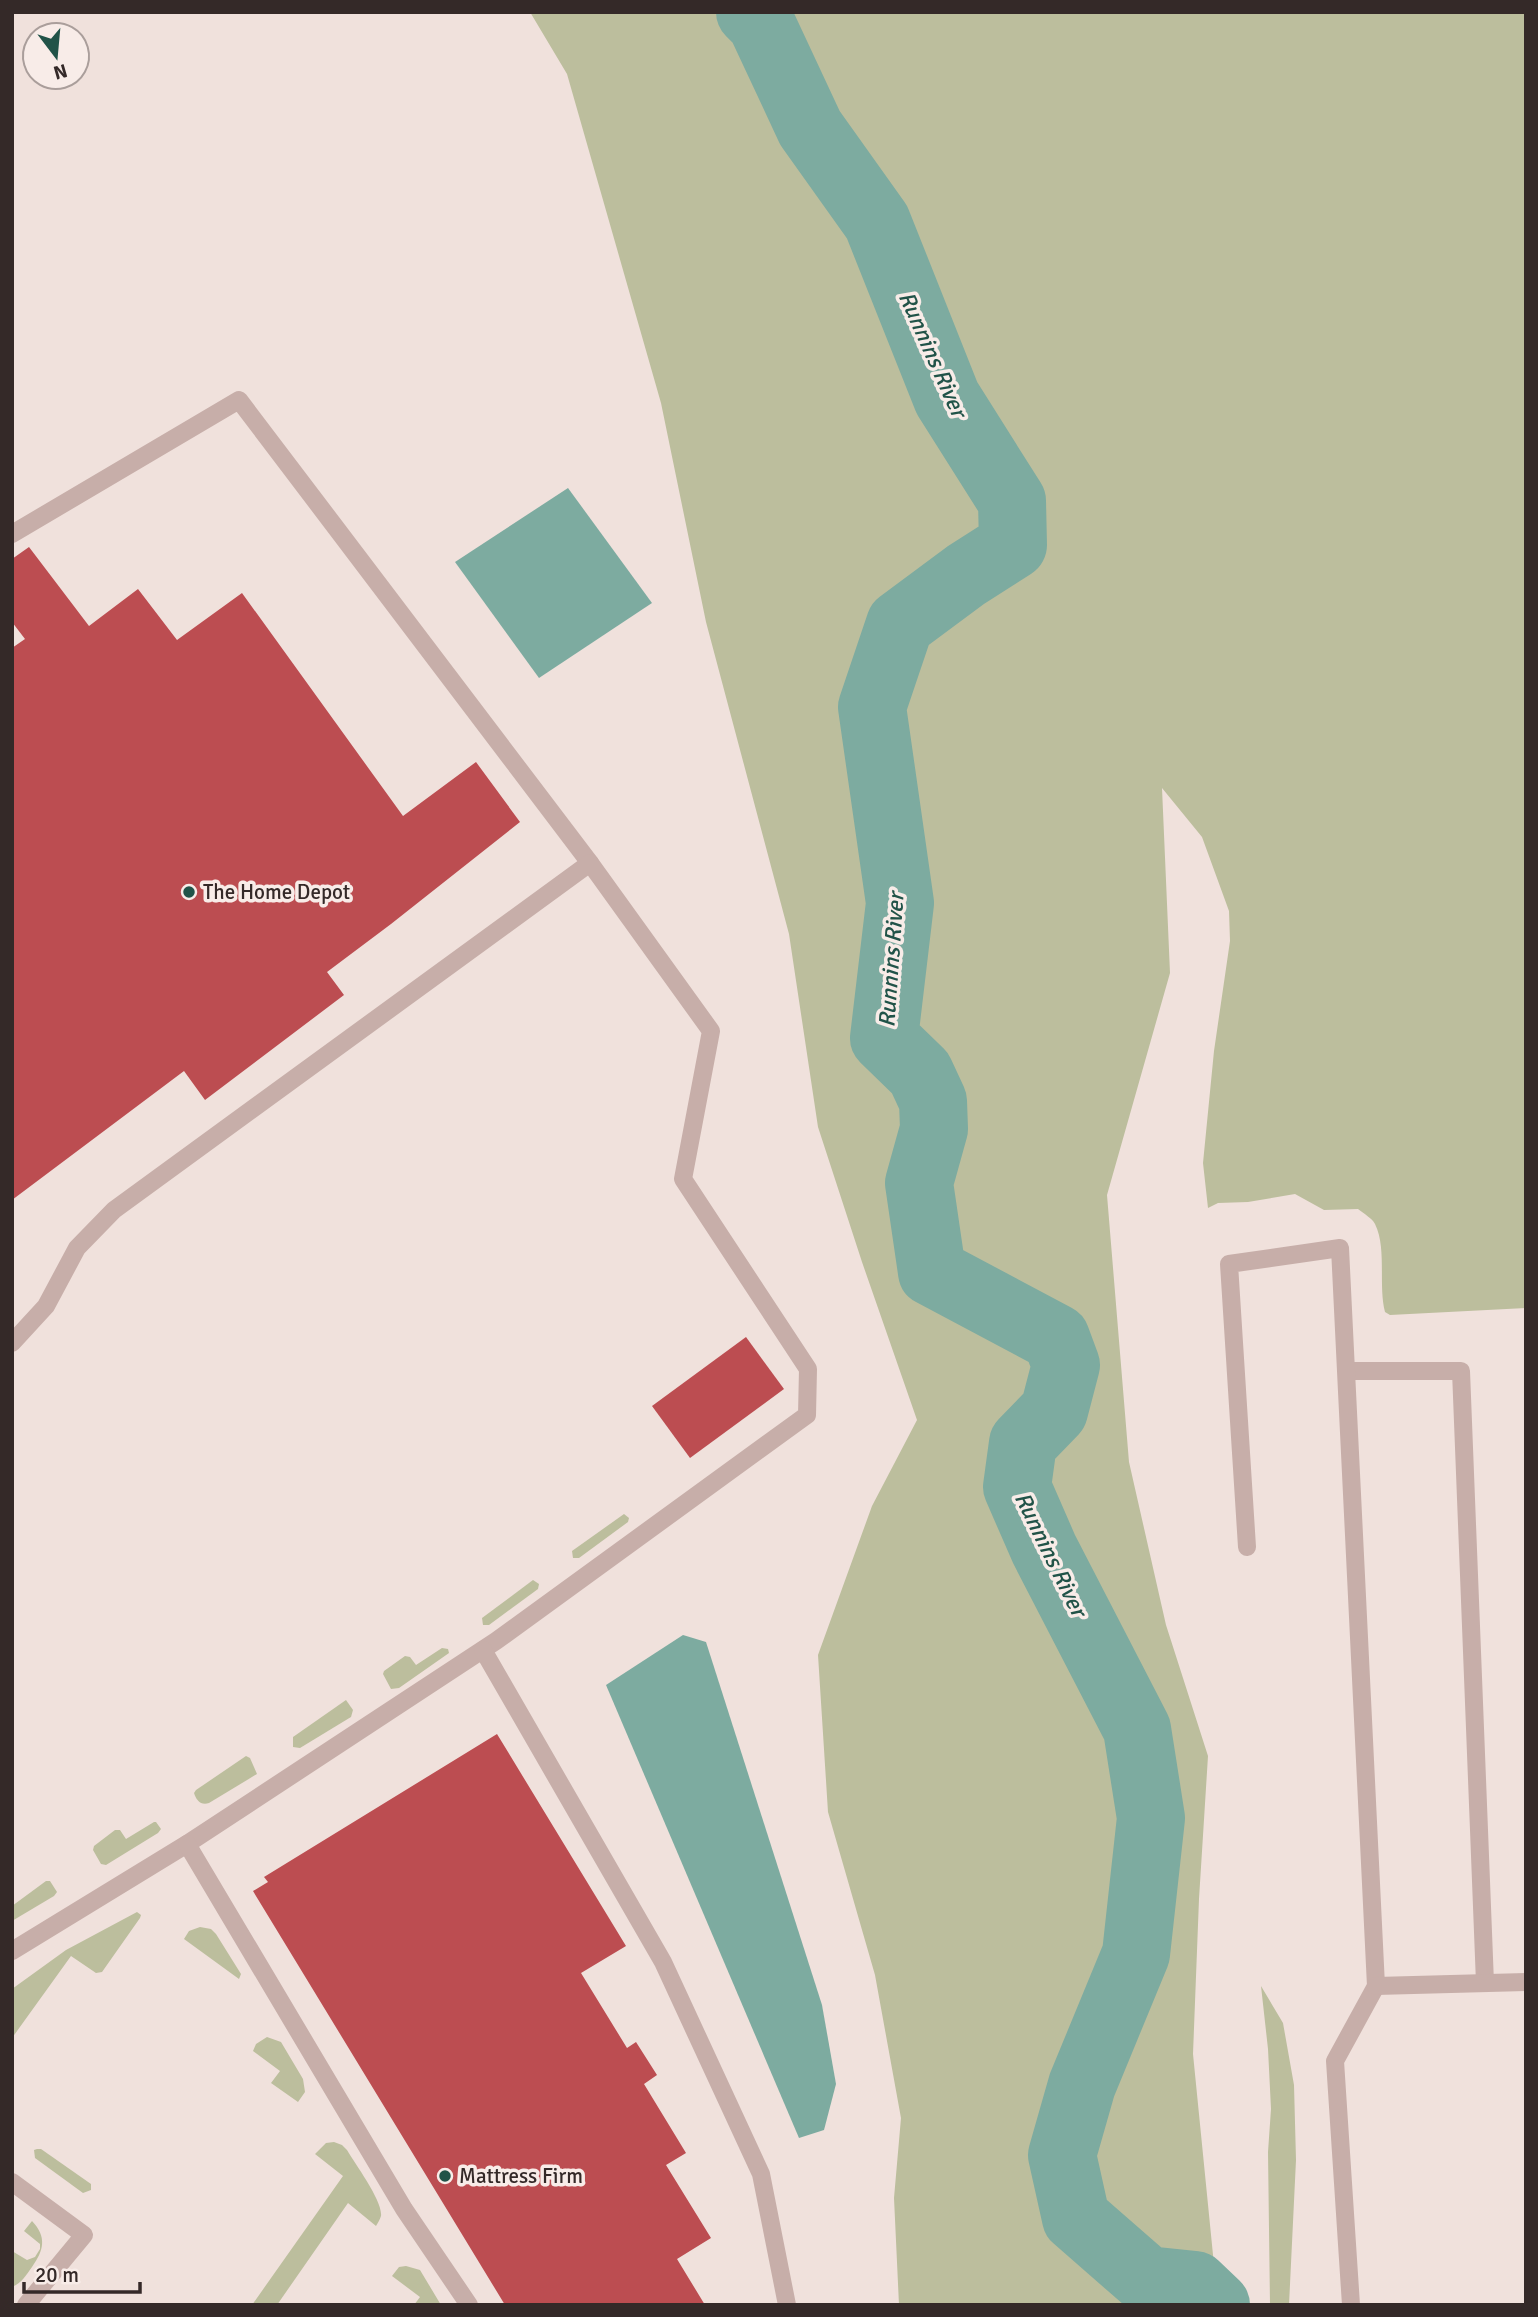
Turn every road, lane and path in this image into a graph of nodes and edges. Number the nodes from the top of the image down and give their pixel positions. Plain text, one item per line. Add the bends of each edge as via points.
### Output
1 (12, 534) edge
2 (590, 863) junction
3 (12, 1343) edge
4 (1346, 1371) junction
5 (1247, 1547) dead end
6 (483, 1650) junction
7 (187, 1843) junction
8 (12, 1951) edge
9 (1526, 1982) edge
10 (1485, 1983) junction
11 (1376, 1986) junction
12 (12, 2182) edge
13 (26, 2305) edge
14 (468, 2305) edge
15 (787, 2305) edge
16 (1350, 2305) edge

1 - 2 street via 239,400
2 - 3 street via 114,1210 77,1248 46,1306
2 - 6 street via 711,1031 683,1179 808,1369 807,1415
4 - 5 street via 1340,1248 1229,1264
4 - 10 street via 1461,1371
4 - 11 street
6 - 7 street
6 - 15 street via 663,1962 715,2074 761,2174
7 - 8 street
7 - 14 street via 404,2209
9 - 10 street
10 - 11 street
11 - 16 street via 1335,2061
12 - 13 street via 84,2235

